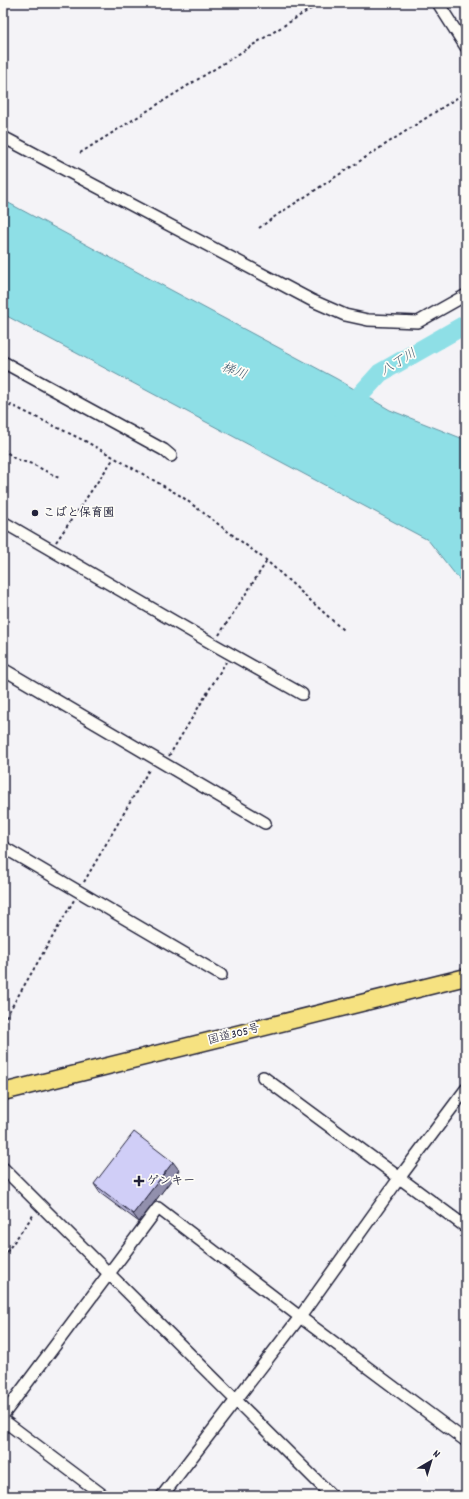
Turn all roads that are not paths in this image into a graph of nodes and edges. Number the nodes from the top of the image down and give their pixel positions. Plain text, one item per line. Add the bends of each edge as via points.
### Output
1 (438, 3) edge
2 (466, 47) edge
3 (3, 137) edge
4 (466, 295) edge
5 (3, 362) edge
6 (171, 456) dead end
7 (3, 522) edge
8 (3, 669) edge
9 (302, 694) dead end
10 (265, 823) dead end
11 (3, 847) edge
12 (221, 975) dead end
13 (466, 977) edge
14 (263, 1077) dead end
15 (466, 1089) edge
16 (3, 1092) edge
17 (3, 1168) edge
18 (400, 1177) junction
19 (466, 1227) edge
20 (109, 1273) junction
21 (300, 1317) junction
22 (235, 1400) junction
23 (3, 1415) edge
24 (3, 1420) edge
25 (466, 1442) edge
26 (104, 1496) edge
27 (162, 1496) edge
28 (332, 1496) edge

1 - 2 street
3 - 4 street via 313,301 345,315 368,320 418,322
5 - 6 street
7 - 9 street
8 - 10 street
11 - 12 street
13 - 16 highway, 国道305号
14 - 18 street
15 - 18 street
17 - 20 street
18 - 19 street
18 - 21 street
20 - 21 street via 158,1208
20 - 22 street
20 - 23 street
21 - 22 street
21 - 25 street
22 - 27 street
22 - 28 street
24 - 26 street

